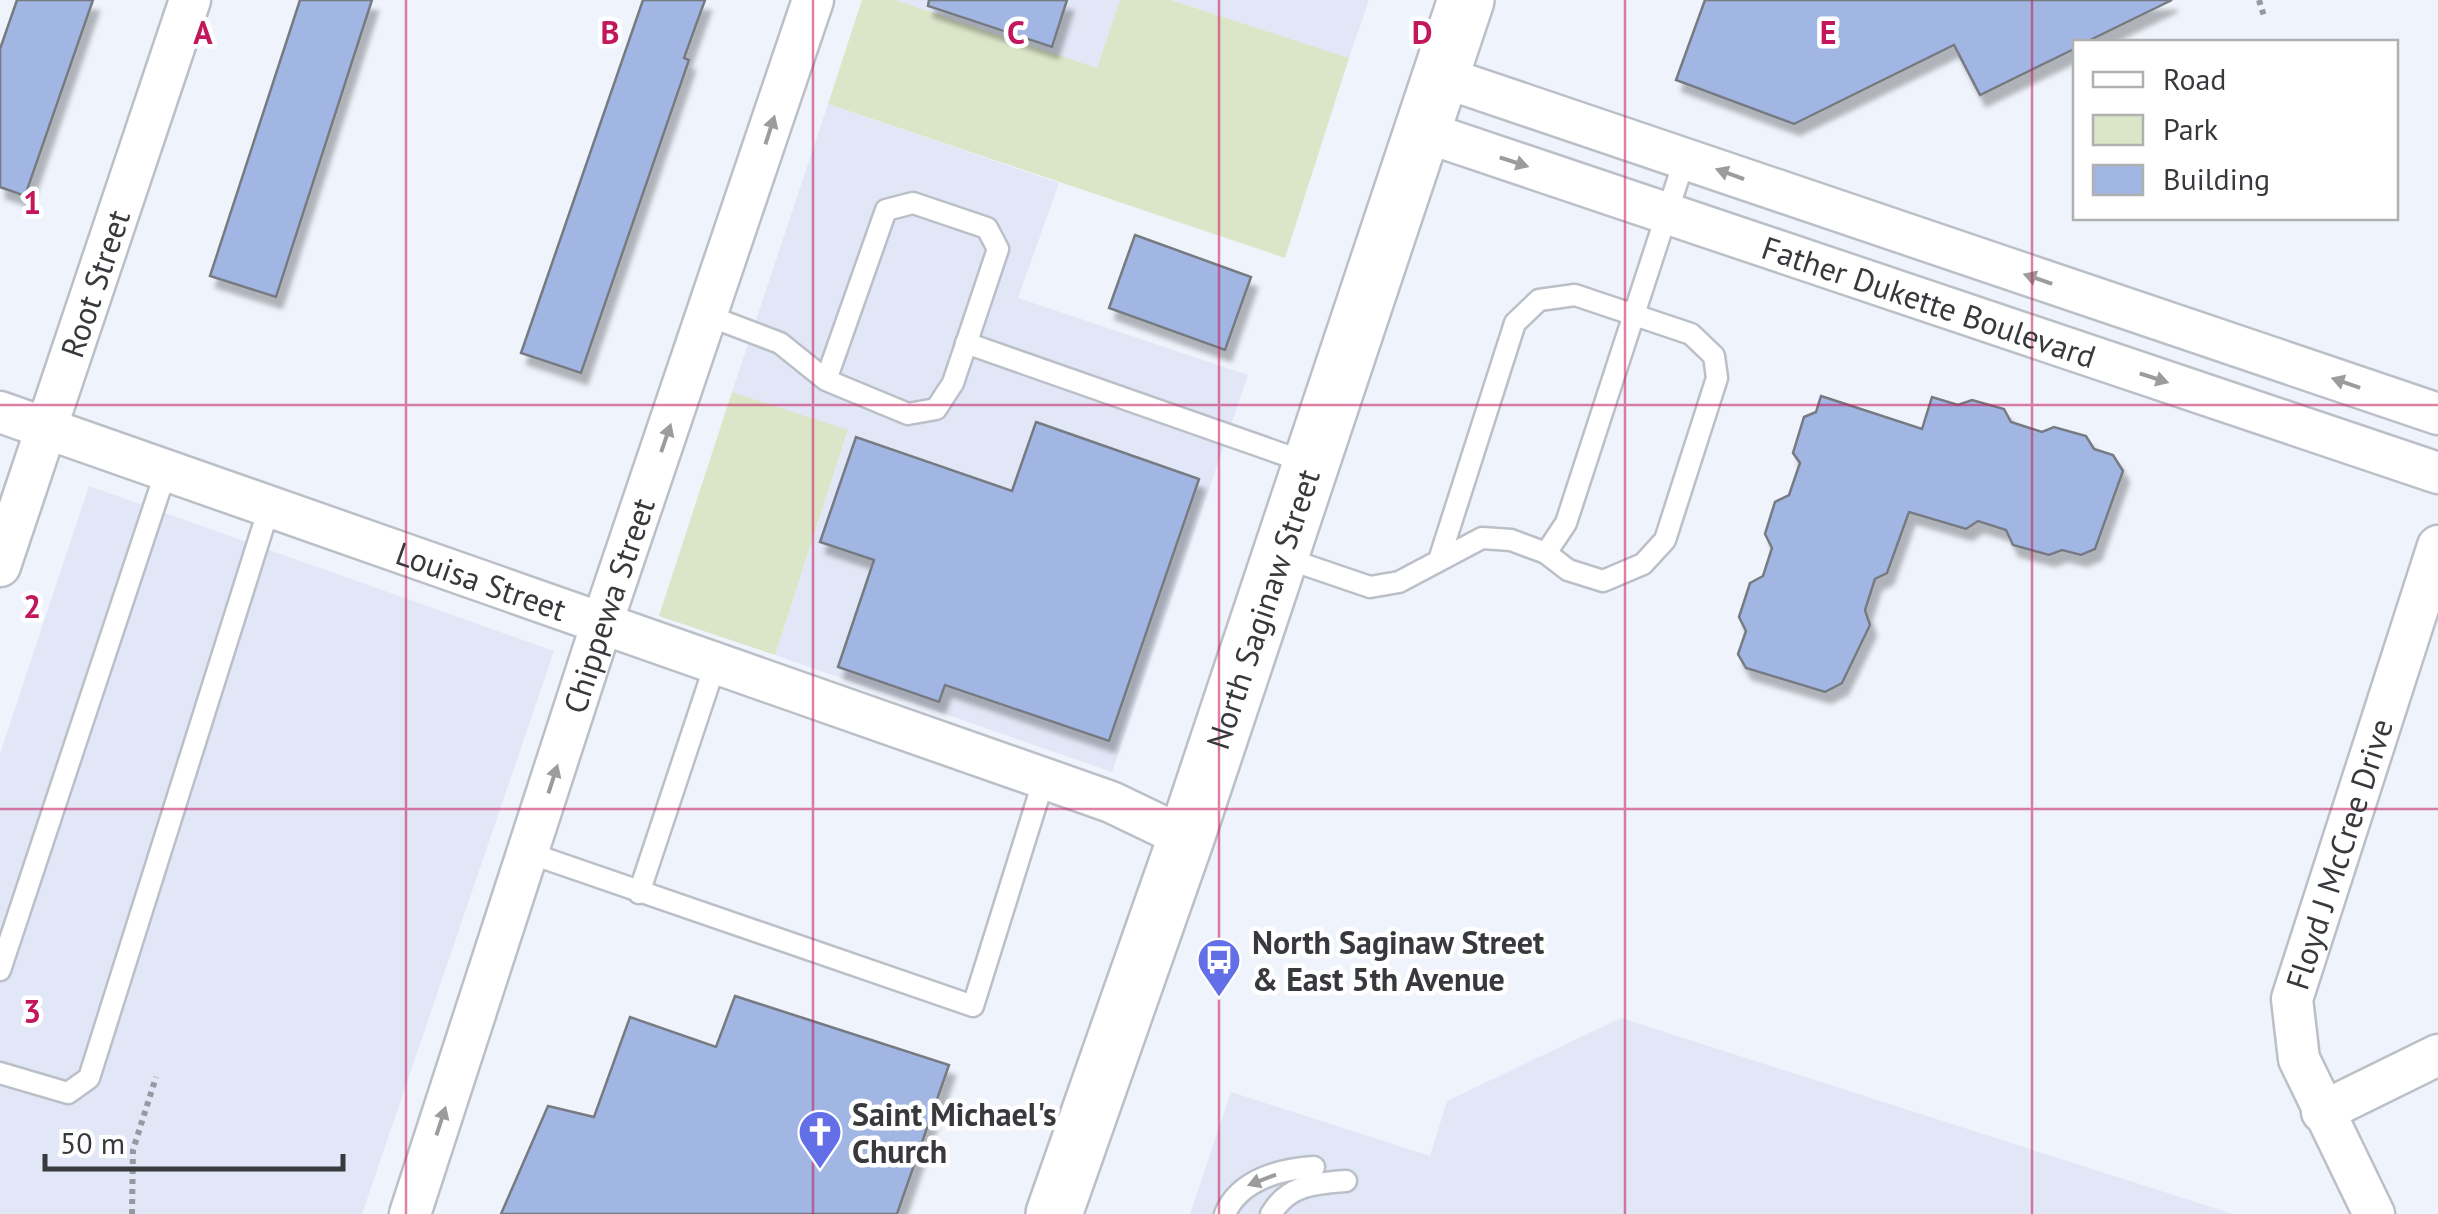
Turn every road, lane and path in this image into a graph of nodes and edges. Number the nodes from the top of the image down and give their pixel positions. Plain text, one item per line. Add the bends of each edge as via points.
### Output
1 (190, 0) edge
2 (812, 0) edge
3 (1466, 0) edge
4 (2259, 0) edge
5 (2264, 16) dead end
6 (1440, 76) junction
7 (1422, 132) junction
8 (1686, 158) junction
9 (1668, 212) junction
10 (2120, 307) junction
11 (1634, 315) junction
12 (708, 316) junction
13 (966, 343) junction
14 (2246, 349) junction
15 (2102, 361) junction
16 (826, 380) junction
17 (2228, 403) junction
18 (0, 412) edge
19 (2438, 414) edge
20 (46, 427) junction
21 (1311, 463) junction
22 (166, 471) junction
23 (2438, 473) edge
24 (270, 508) junction
25 (2438, 546) edge
26 (1546, 553) junction
27 (1279, 556) junction
28 (1440, 557) junction
29 (0, 566) edge
30 (602, 623) junction
31 (716, 665) junction
32 (1044, 779) junction
33 (1186, 838) junction
34 (529, 853) junction
35 (639, 893) junction
36 (0, 970) edge
37 (2438, 1055) edge
38 (0, 1073) edge
39 (156, 1076) dead end
40 (2322, 1112) junction
41 (1314, 1167) dead end
42 (1346, 1181) dead end
43 (132, 1214) edge
44 (410, 1214) edge
45 (1054, 1214) edge
46 (1225, 1214) edge
47 (1271, 1214) edge
48 (2374, 1214) edge

1 - 20 street, Root Street
12 -> 2 street, Chippewa Street
3 - 6 main road, North Saginaw Street
4 - 5 path
6 - 7 main road, North Saginaw Street
6 - 8 street, Father Dukette Boulevard
7 -> 9 street, Father Dukette Boulevard
7 - 21 main road, North Saginaw Street
8 - 9 lane
10 -> 8 street, Father Dukette Boulevard
9 - 11 lane
9 - 15 street, Father Dukette Boulevard
10 - 14 street, Father Dukette Boulevard
10 - 15 street
11 - 26 lane via 1566,522
11 - 26 lane via 1691,334 1714,356 1717,378 1665,540 1643,564 1603,581 1568,570
11 - 28 lane via 1575,295 1539,300 1515,323
12 - 16 lane via 780,343
30 -> 12 street, Chippewa Street
13 - 16 lane via 936,409 908,414
13 - 16 lane via 998,249 987,228 913,203 886,210
13 - 21 lane
14 - 17 street
19 -> 14 street, Father Dukette Boulevard
15 -> 17 street, Father Dukette Boulevard
17 - 23 street, Father Dukette Boulevard
18 - 20 street, Louisa Street
20 - 22 street, Louisa Street
20 - 29 street, Root Street
21 - 27 main road, North Saginaw Street
22 - 24 street, Louisa Street
22 - 36 lane
24 - 30 street, Louisa Street
24 - 38 lane via 88,1078 68,1093
25 - 40 street, Floyd J McCree Drive via 2295,979 2294,1039
26 - 28 lane via 1482,538
27 - 28 lane via 1370,587 1399,582
27 - 33 main road, North Saginaw Street
30 - 31 street, Louisa Street
34 -> 30 street, Chippewa Street
31 - 32 street, Louisa Street
31 - 35 lane
32 - 33 street, Louisa Street
32 - 35 lane via 973,1006
33 - 45 main road, North Saginaw Street
34 - 35 lane
44 -> 34 street, Chippewa Street
37 - 40 street
39 - 43 path via 133,1150
40 - 48 street, Floyd J McCree Drive
41 -> 46 lane via 1245,1186
42 - 47 lane via 1288,1192

